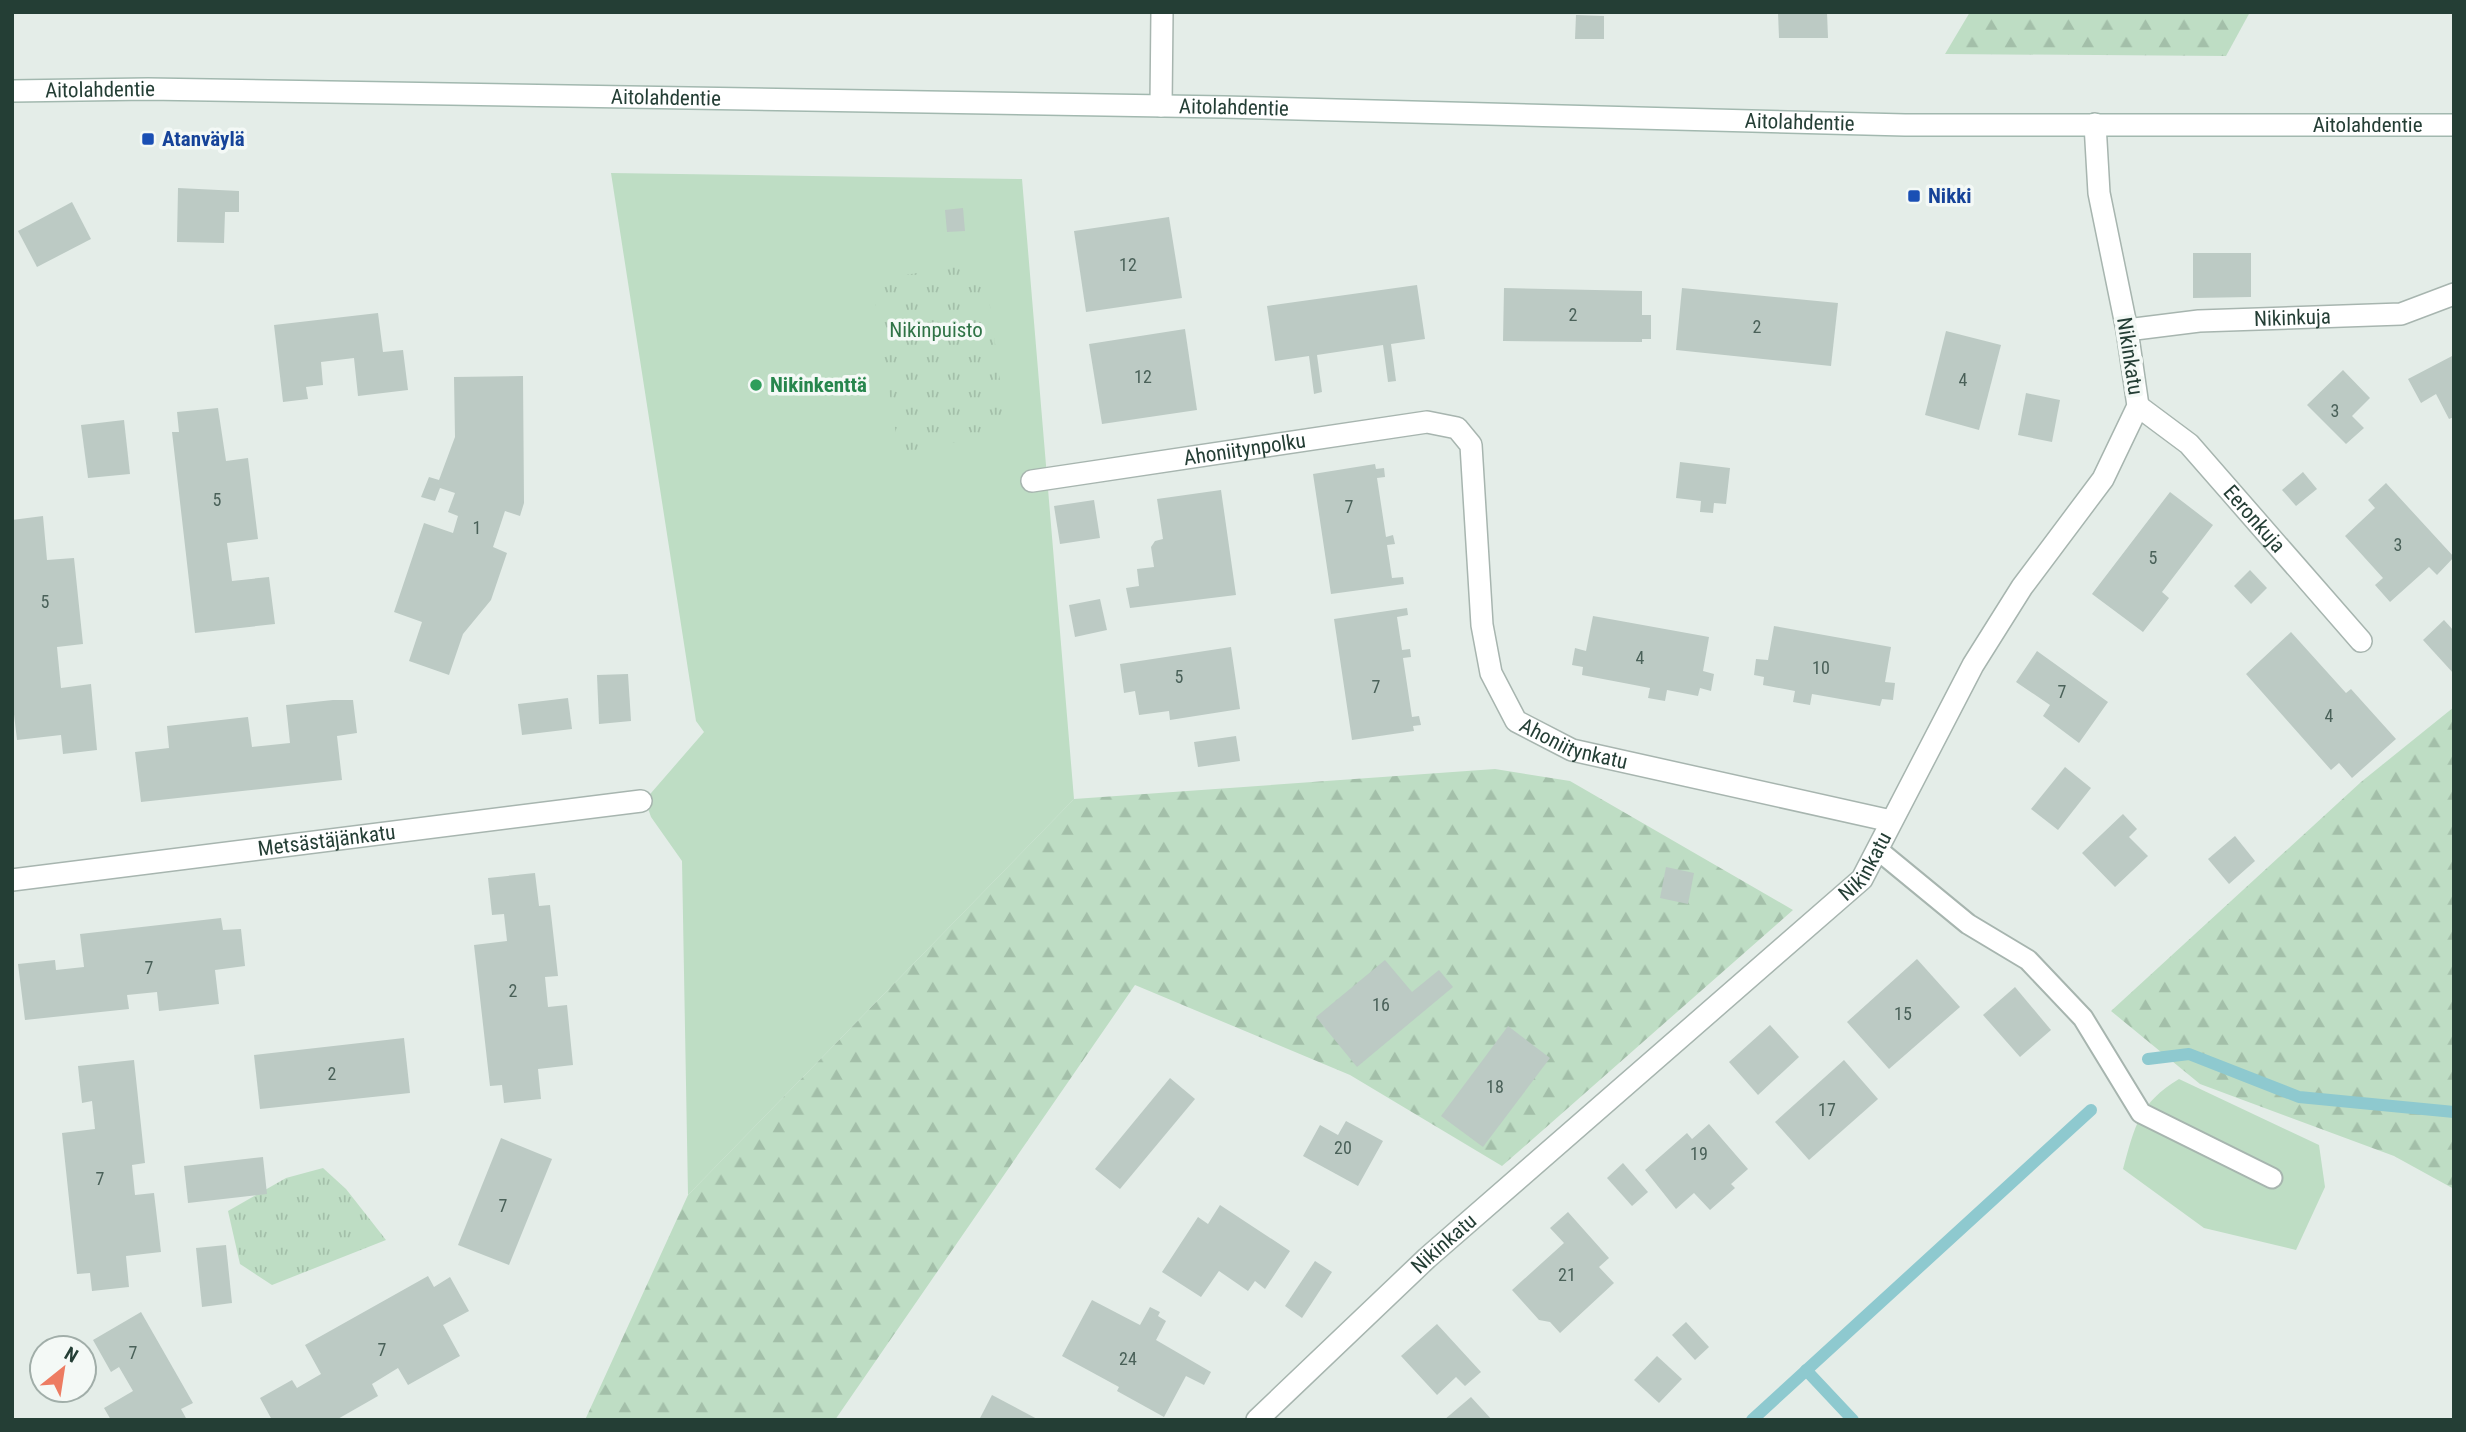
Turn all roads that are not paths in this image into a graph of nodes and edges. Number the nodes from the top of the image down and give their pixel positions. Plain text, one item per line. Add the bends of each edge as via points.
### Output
1 (1162, 12) edge
2 (12, 90) edge
3 (1161, 106) junction
4 (2095, 124) junction
5 (2454, 125) edge
6 (2454, 294) edge
7 (2127, 330) junction
8 (2138, 406) junction
9 (1457, 428) joint
10 (1032, 481) dead end
11 (2361, 641) dead end
12 (642, 802) dead end
13 (1891, 821) junction
14 (1878, 850) junction
15 (12, 880) edge
16 (2272, 1178) dead end
17 (1257, 1420) edge

1 - 3 street
2 - 3 street, Aitolahdentie
3 - 4 street, Aitolahdentie via 1905,124
4 - 5 street, Aitolahdentie
4 - 7 street, Nikinkatu via 2099,193
6 - 7 street, Nikinkuja via 2401,314 2199,321
7 - 8 street, Nikinkatu
8 - 11 street, Eeronkuja via 2189,444
8 - 13 street, Nikinkatu via 2103,480 2021,587 1973,665
9 - 10 street, Ahoniitynpolku via 1427,422
9 - 13 street, Ahoniitynkatu via 1471,445 1482,625 1491,673 1516,721 1572,750
12 - 15 street, Metsästäjänkatu
13 - 14 street, Nikinkatu
14 - 16 lane via 1968,924 2028,960 2083,1017 2141,1113
14 - 17 street, Nikinkatu via 1862,880 1427,1258

